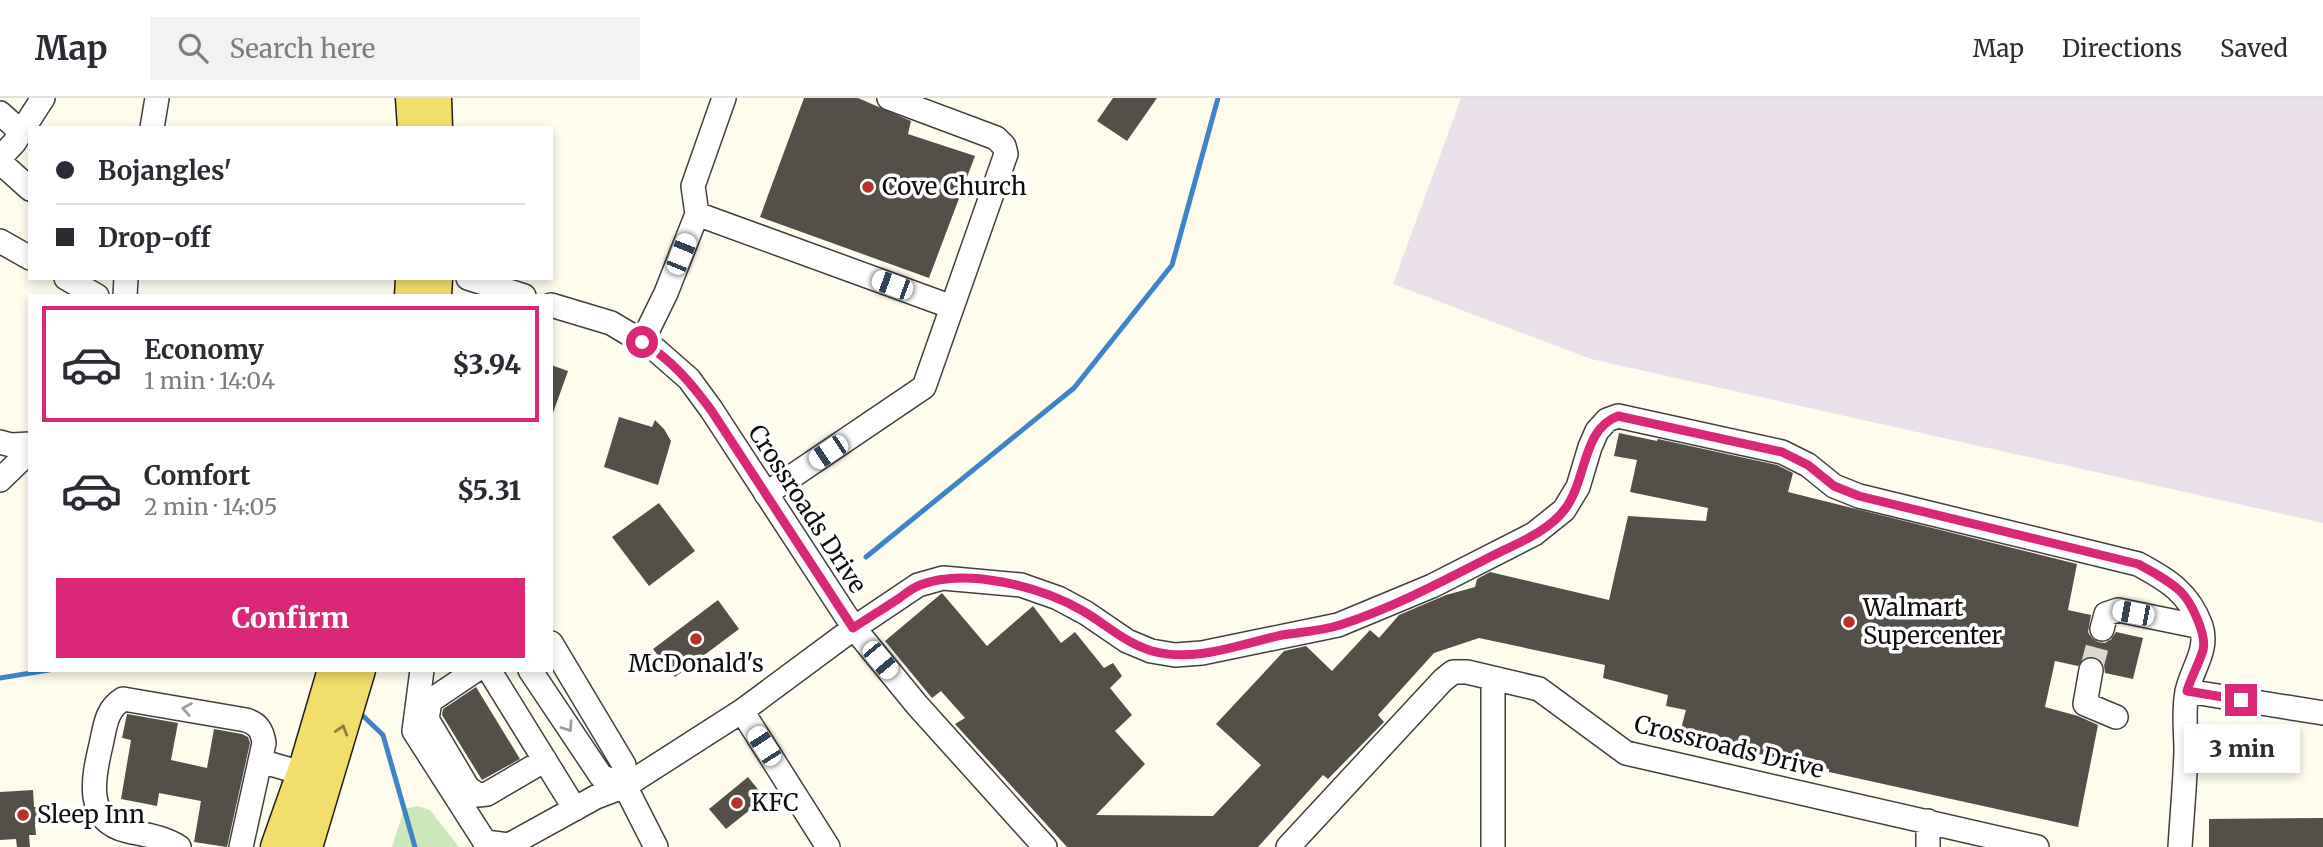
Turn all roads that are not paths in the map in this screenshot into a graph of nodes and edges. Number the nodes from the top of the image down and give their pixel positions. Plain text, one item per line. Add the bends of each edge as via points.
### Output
1 (43, 98) edge
2 (158, 98) edge
3 (411, 98) edge
4 (436, 98) edge
5 (724, 98) edge
6 (889, 98) edge
7 (0, 113) edge
8 (152, 126) edge
9 (413, 126) edge
10 (438, 126) edge
11 (21, 132) junction
12 (0, 160) edge
13 (28, 188) edge
14 (697, 214) junction
15 (0, 241) edge
16 (28, 257) edge
17 (69, 280) edge
18 (474, 280) edge
19 (94, 294) edge
20 (518, 294) edge
21 (553, 305) edge
22 (952, 307) junction
23 (642, 342) junction
24 (0, 442) edge
25 (28, 444) edge
26 (28, 453) edge
27 (0, 480) edge
28 (766, 494) junction
29 (2104, 622) dead end
30 (2201, 627) junction
31 (853, 628) junction
32 (553, 646) edge
33 (2091, 670) tunnel mouth
34 (333, 672) edge
35 (359, 672) edge
36 (422, 672) edge
37 (473, 672) edge
38 (490, 672) edge
39 (531, 672) edge
40 (1493, 678) junction
41 (2187, 691) junction
42 (741, 711) junction
43 (2323, 713) edge
44 (2116, 717) dead end
45 (260, 761) junction
46 (548, 765) junction
47 (310, 776) junction
48 (625, 786) junction
49 (575, 809) junction
50 (471, 820) junction
51 (1928, 821) junction
52 (247, 824) junction
53 (278, 840) edge
54 (175, 844) edge
55 (241, 847) edge
56 (307, 847) edge
57 (656, 847) edge
58 (828, 847) edge
59 (1045, 847) edge
60 (1288, 847) edge
61 (1493, 847) edge
62 (1928, 847) edge
63 (2037, 847) edge
64 (2179, 847) edge

1 - 11 street
2 - 8 street
3 - 9 main road
4 - 10 main road
5 - 14 street via 693,186
6 - 22 street via 996,138 1004,146 1006,154
7 - 11 street
11 - 12 street
12 - 13 street
14 - 22 street
14 - 23 street
15 - 16 street
17 - 19 street
18 - 20 street
21 - 23 street, Crossroads Drive via 611,323
22 - 28 street via 924,387
23 - 28 street, Crossroads Drive via 689,380
24 - 25 street
26 - 27 street
28 - 31 street, Crossroads Drive
29 - 30 street via 2118,610
30 - 31 street via 2183,593 2138,564 1859,496 1834,486 1782,452 1618,416 1597,431 1578,486 1564,510 1534,534 1432,586 1338,625 1175,655 1127,641 1086,612 1021,585 943,578 918,585
30 - 41 street via 2203,649
31 - 42 street
31 - 59 street, Crossroads Drive
32 - 48 street via 624,765
33 - 44 street via 2085,704
34 - 47 main road
47 -> 35 main road
36 - 50 street via 414,731
37 - 46 street via 430,701 427,719 468,788 478,795 487,794
38 - 46 street
39 -> 48 street via 601,776
40 - 51 street, Crossroads Drive via 1539,689 1626,753
40 - 60 street, Crossroads Drive via 1467,671 1453,672 1443,680
40 - 61 street
41 - 43 street
41 - 64 street
42 - 48 street
42 - 58 street
45 - 47 street
45 - 52 street
45 -> 54 street via 264,743 262,731 254,723 134,699 114,704 94,773 98,810 107,823
46 - 49 street
46 - 50 street
47 - 53 main road
47 - 56 main road
48 - 49 street
48 - 57 street
49 - 50 street via 509,845 485,842
51 - 62 street
51 - 63 street, Crossroads Drive
52 - 53 street
52 - 55 street

